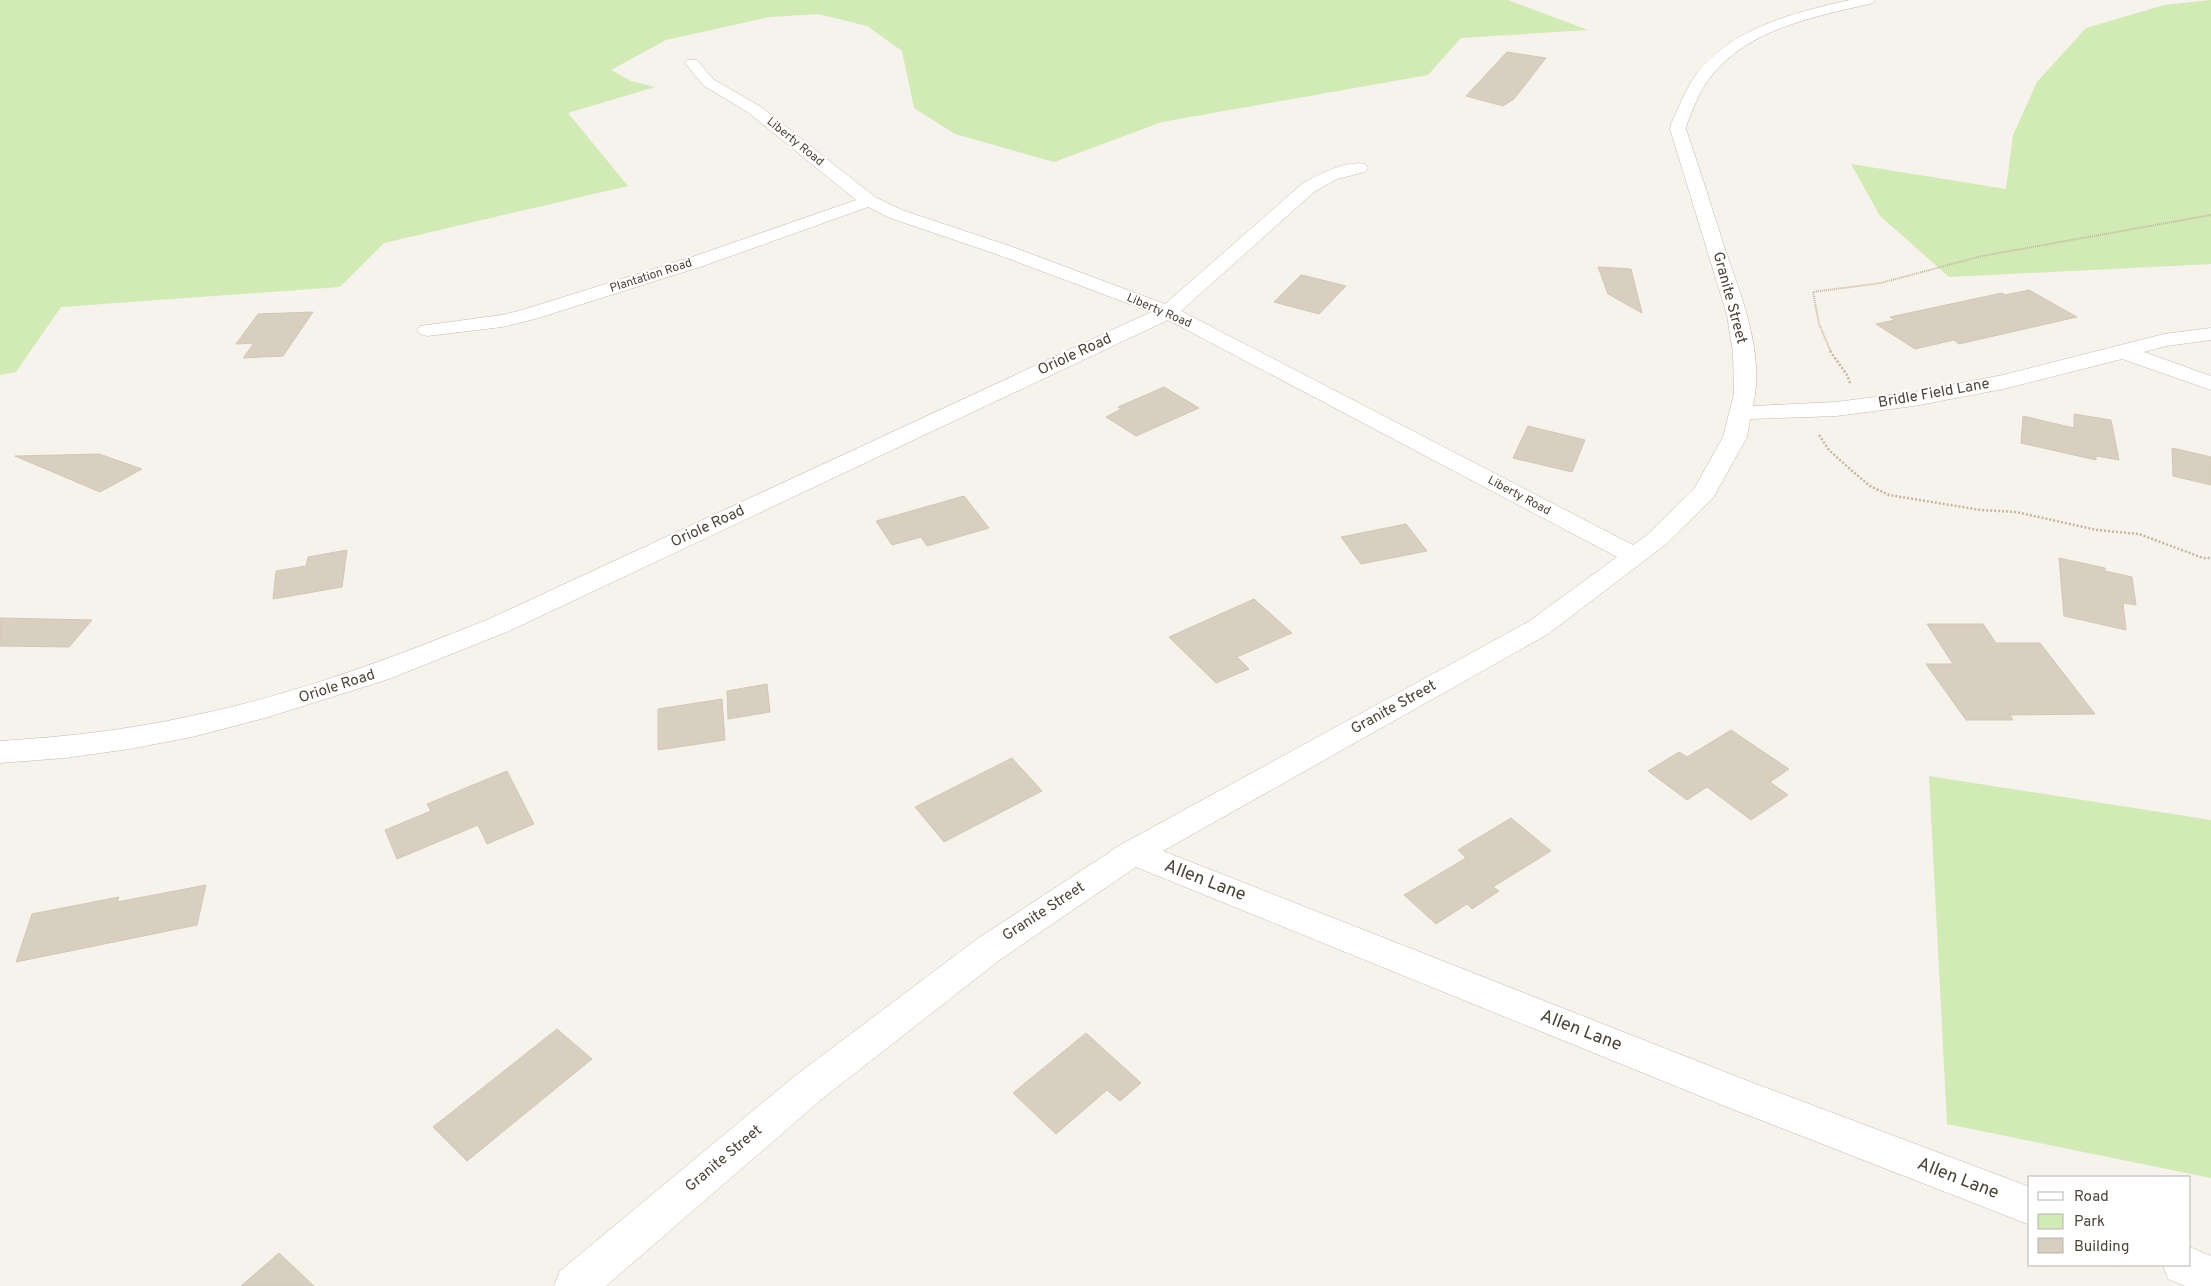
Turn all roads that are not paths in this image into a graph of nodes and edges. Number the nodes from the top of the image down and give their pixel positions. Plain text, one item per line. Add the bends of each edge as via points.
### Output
1 (1868, 0) edge
2 (692, 63) dead end
3 (1359, 168) dead end
4 (869, 201) junction
5 (1168, 312) junction
6 (427, 330) dead end
7 (2211, 334) edge
8 (2124, 352) junction
9 (2211, 383) edge
10 (1741, 413) junction
11 (1635, 556) junction
12 (0, 752) edge
13 (1134, 853) junction
14 (2028, 1205) edge
15 (2186, 1266) edge
16 (2211, 1276) edge
17 (575, 1286) edge

1 - 10 street, Granite Street via 1781,23 1753,36 1718,60 1703,76 1679,124 1737,315 1744,353 1745,394
2 - 4 street, Liberty Road via 708,82 756,110
3 - 5 street, Oriole Road via 1331,175 1308,188
4 - 5 street, Liberty Road via 896,214
4 - 6 street, Plantation Road via 698,261 528,315
5 - 11 street, Liberty Road
5 - 12 street, Oriole Road via 508,621 421,658 340,687 257,711 103,742
7 - 8 street, Bridle Field Lane via 2164,340
8 - 9 street
8 - 10 street, Bridle Field Lane via 2003,382 1914,399 1854,407
10 - 11 street, Granite Street via 1734,437 1704,493
11 - 13 street, Granite Street via 1538,628
13 - 14 street, Allen Lane via 1735,1093
13 - 17 street, Granite Street via 988,949 809,1087
15 - 16 street

